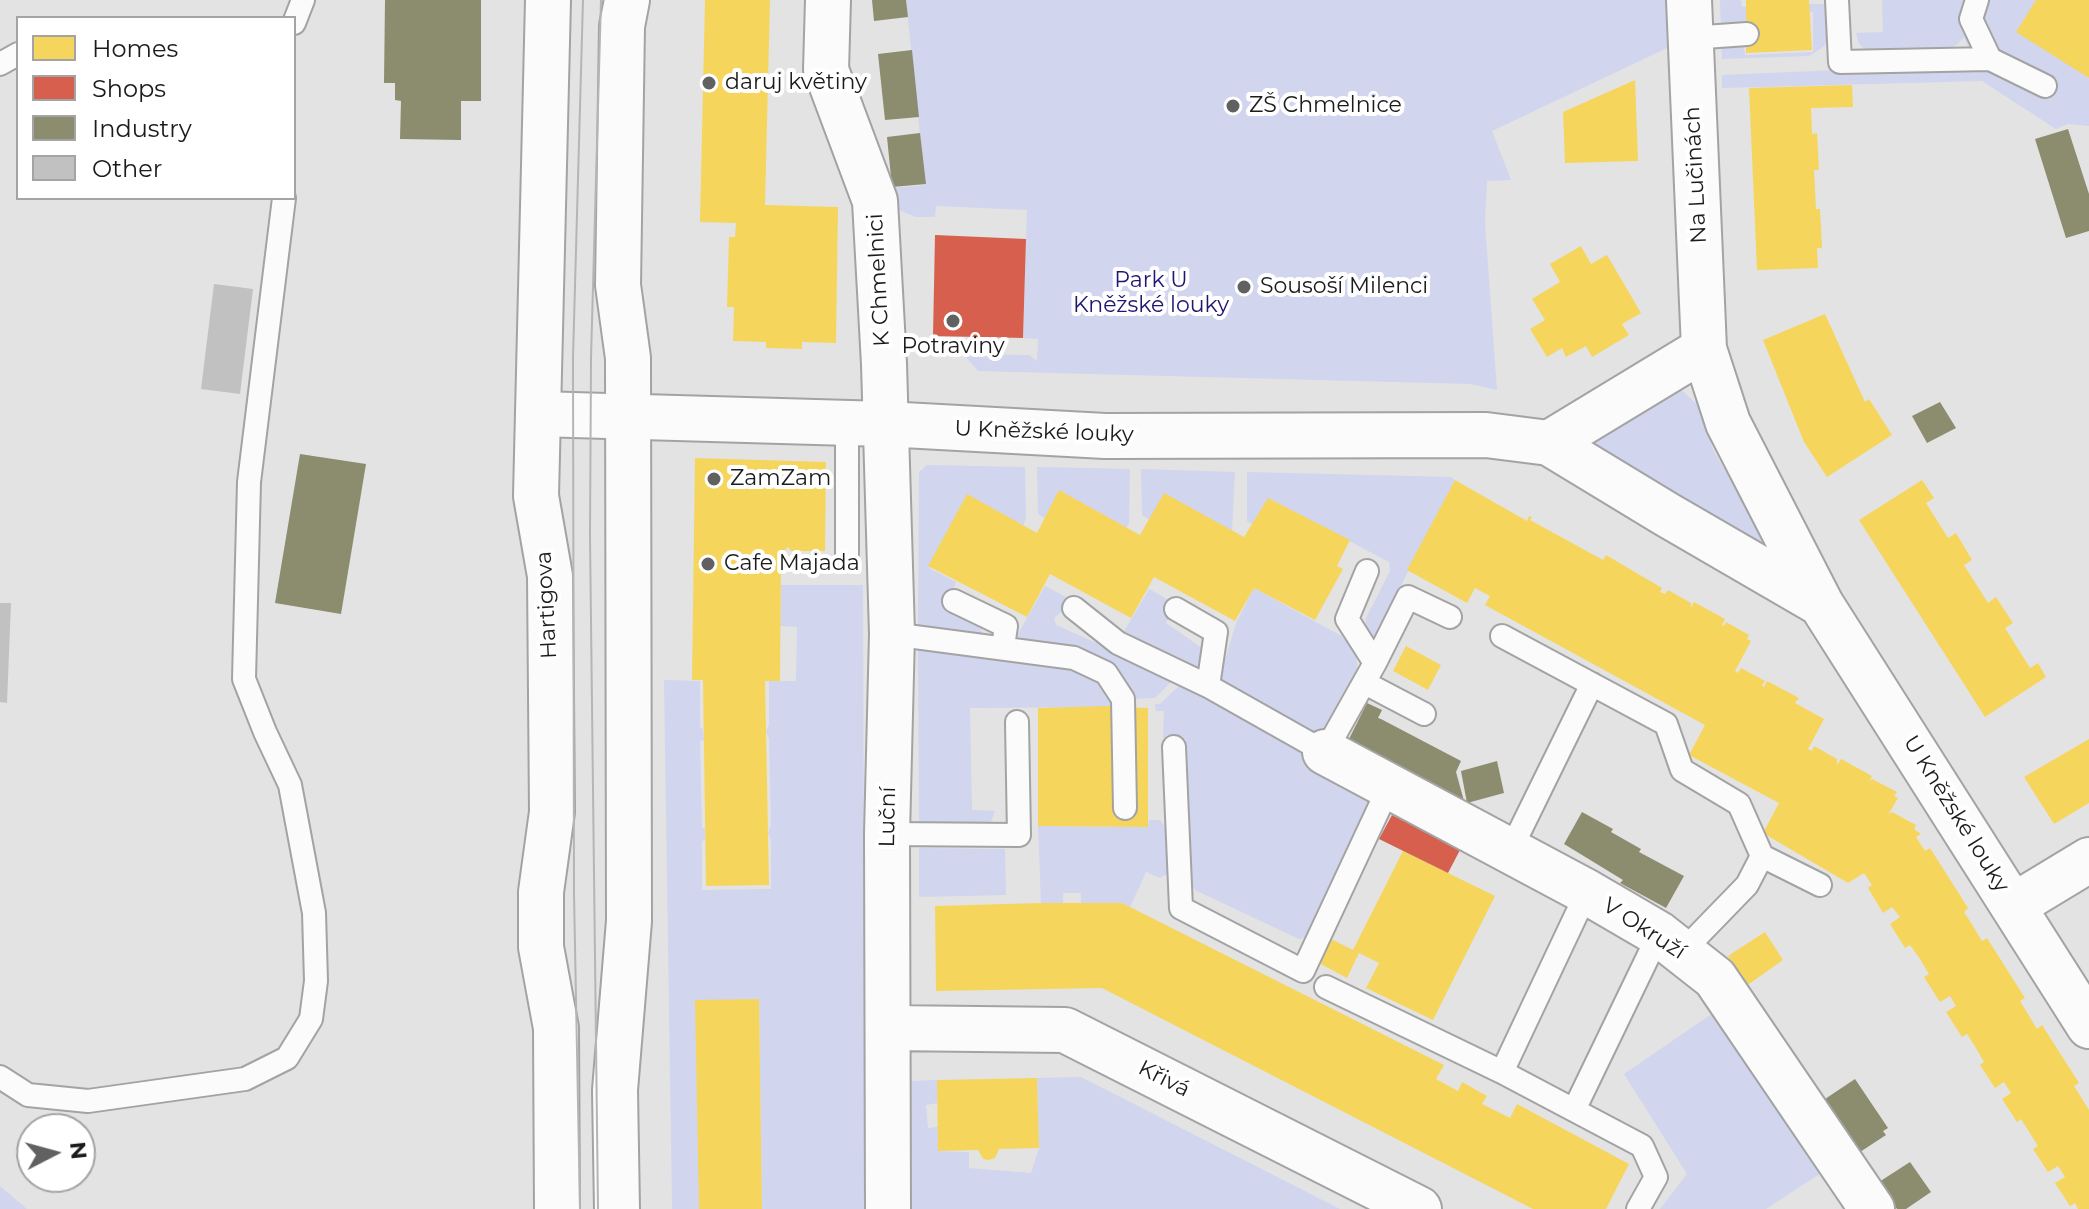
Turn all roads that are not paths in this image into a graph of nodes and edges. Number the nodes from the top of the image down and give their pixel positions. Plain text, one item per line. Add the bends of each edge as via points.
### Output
1 (548, 0) edge
2 (627, 0) edge
3 (828, 0) edge
4 (1837, 0) edge
5 (1977, 0) edge
6 (1689, 19) edge
7 (1747, 34) dead end
8 (1990, 59) junction
9 (2045, 86) dead end
10 (284, 200) edge
11 (1704, 349) junction
12 (538, 414) junction
13 (629, 417) junction
14 (866, 424) junction
15 (1549, 443) junction
16 (847, 554) dead end
17 (1367, 571) dead end
18 (954, 601) dead end
19 (1821, 604) junction
20 (1074, 608) dead end
21 (1176, 609) dead end
22 (1450, 617) dead end
23 (892, 634) junction
24 (1502, 636) dead end
25 (1003, 647) junction
26 (1370, 673) junction
27 (1592, 684) junction
28 (1208, 686) junction
29 (1424, 714) dead end
30 (1017, 722) dead end
31 (1174, 747) dead end
32 (1325, 752) junction
33 (1389, 787) junction
34 (1125, 808) dead end
35 (887, 834) junction
36 (1511, 849) junction
37 (1762, 856) junction
38 (2089, 860) edge
39 (1820, 885) dead end
40 (1587, 892) junction
41 (2013, 906) junction
42 (1670, 943) junction
43 (1326, 987) dead end
44 (2089, 1026) edge
45 (889, 1028) junction
46 (1502, 1072) junction
47 (0, 1077) edge
48 (1574, 1110) junction
49 (557, 1209) edge
50 (617, 1209) edge
51 (888, 1209) edge
52 (1419, 1209) edge
53 (1638, 1209) edge
54 (1872, 1209) edge

1 - 12 street, Hartigova
2 - 13 street via 622,26 618,285
3 - 14 street, K Chmelnici via 826,70 875,201
4 - 8 lane via 1840,62
5 - 8 lane via 1971,19
6 - 7 lane
6 - 11 street, Na Lučinách
8 - 9 lane
10 - 47 lane via 249,482 244,679 293,799 314,913 311,1019 287,1058 245,1079 88,1101 28,1095
11 - 15 street
11 - 19 street, U Kněžské louky via 1728,423
12 - 13 street, U Kněžské louky
12 - 49 street, Hartigova via 536,496 550,576 552,812 541,892 541,947 556,1028
13 - 14 street, U Kněžské louky
13 - 50 street via 629,921 615,1090
14 - 15 street, U Kněžské louky via 1105,436 1486,435
14 - 16 lane
14 - 23 street, Luční
15 - 19 street, U Kněžské louky
17 - 26 lane via 1347,619
18 - 25 lane via 1006,626
19 - 41 street, U Kněžské louky
20 - 28 lane via 1118,643
21 - 28 lane via 1216,632
22 - 26 lane via 1408,597
23 - 25 lane
23 - 35 street, Luční
24 - 27 lane
25 - 34 lane via 1074,658 1106,673 1123,699
26 - 29 lane
26 - 32 lane
27 - 36 lane
27 - 37 lane via 1666,724 1682,770 1739,804
28 - 32 lane
30 - 35 lane via 1019,835
31 - 33 lane via 1181,908 1303,971
32 - 33 street, V Okruží
33 - 36 street, V Okruží
35 - 45 street, Luční
36 - 40 street, V Okruží
37 - 39 lane
37 - 42 lane via 1747,885
38 - 41 street
40 - 42 street, V Okruží
40 - 46 lane
41 - 44 street, U Kněžské louky
42 - 48 lane
42 - 54 street, V Okruží via 1715,978
43 - 46 lane
45 - 51 street, Luční
45 - 52 street, Křivá via 1065,1030
46 - 48 lane
48 - 53 lane via 1642,1146 1656,1177

